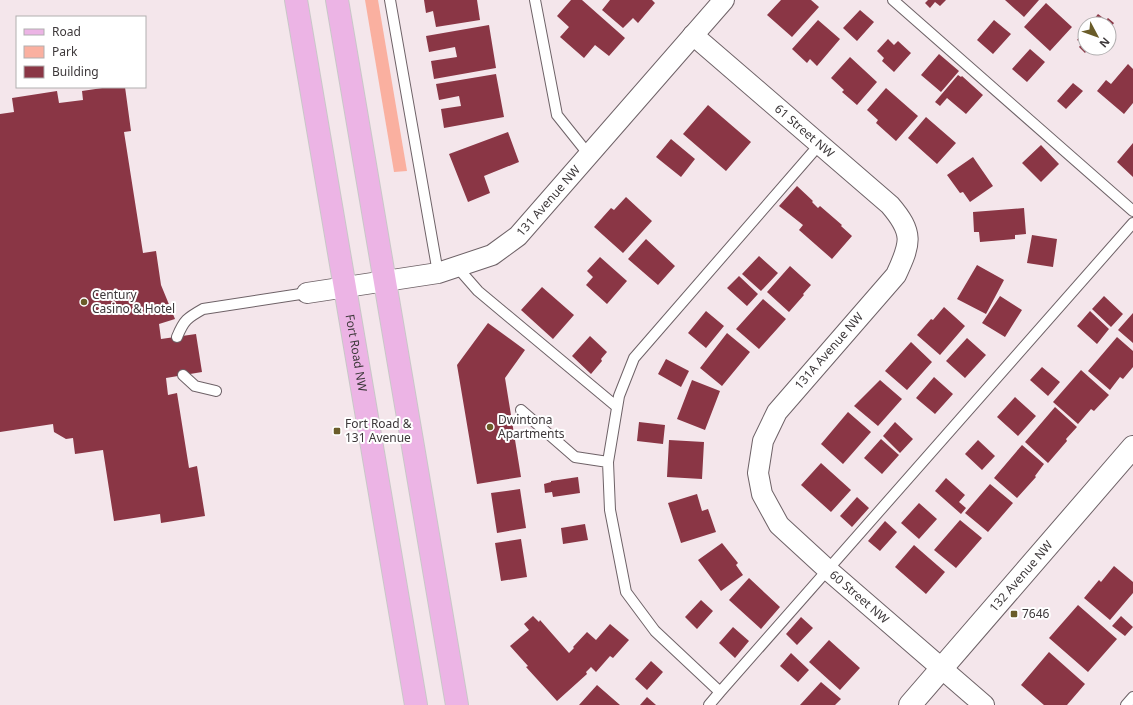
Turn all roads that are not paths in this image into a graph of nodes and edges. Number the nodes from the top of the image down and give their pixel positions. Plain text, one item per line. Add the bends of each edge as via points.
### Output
1 (296, 0) edge
2 (336, 0) edge
3 (390, 0) edge
4 (535, 0) edge
5 (724, 0) edge
6 (893, 0) edge
7 (694, 35) junction
8 (819, 145) junction
9 (589, 155) junction
10 (1133, 211) edge
11 (1133, 223) edge
12 (908, 233) joint
13 (458, 267) junction
14 (438, 273) junction
15 (384, 282) junction
16 (345, 287) junction
17 (307, 293) joint
18 (177, 337) dead end
19 (183, 375) dead end
20 (216, 391) dead end
21 (617, 407) junction
22 (521, 410) dead end
23 (1133, 448) edge
24 (608, 462) junction
25 (758, 473) joint
26 (828, 570) junction
27 (942, 668) junction
28 (720, 692) junction
29 (1133, 697) edge
30 (416, 705) edge
31 (457, 705) edge
32 (709, 705) edge
33 (910, 705) edge
34 (984, 705) edge
35 (1126, 705) edge

1 - 16 main road, Fort Road NW
2 - 15 main road
3 - 14 lane
4 - 9 lane via 557,115
5 - 7 street, 131 Avenue NW
6 - 10 lane
7 - 8 street, 61 Street NW
7 - 9 street, 131 Avenue NW
8 - 12 street, 61 Street NW via 890,205 902,218
8 - 21 lane via 634,358
9 - 13 street, 131 Avenue NW via 518,236 492,255
11 - 26 lane
12 - 25 street, 131A Avenue NW via 906,253 896,275 777,412 763,441
13 - 14 street, 131 Avenue NW
13 - 21 lane via 478,291
14 - 15 street, 131 Avenue NW
15 - 16 street, 131 Avenue NW
15 - 31 main road
16 - 17 street, 131 Avenue NW
16 - 30 main road, Fort Road NW
17 - 18 lane via 203,309 183,323
19 - 20 lane via 195,386
21 - 24 lane
22 - 24 lane via 575,457
23 - 27 street, 132 Avenue NW
24 - 28 lane via 610,510 626,592 655,631
25 - 26 street, 60 Street NW via 762,494 779,525
26 - 27 street, 60 Street NW
26 - 28 lane
27 - 33 street, 132 Avenue NW
27 - 34 street, 60 Street NW
28 - 32 lane
29 - 35 lane

